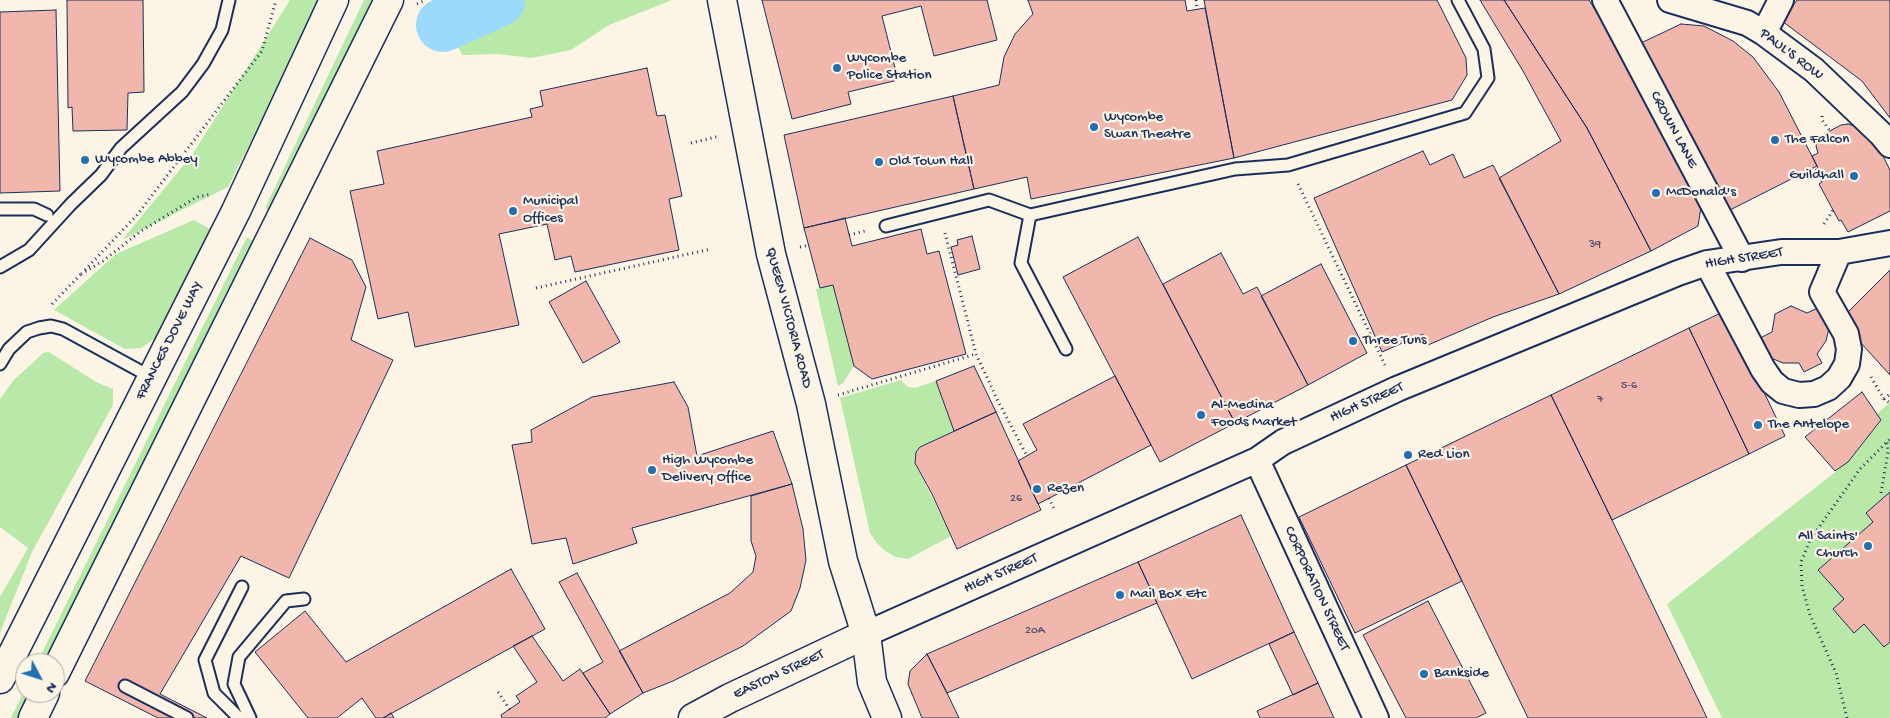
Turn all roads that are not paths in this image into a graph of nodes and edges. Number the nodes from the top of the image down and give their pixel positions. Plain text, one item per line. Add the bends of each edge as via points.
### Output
1 (228, 0) edge
2 (334, 0) edge
3 (389, 0) edge
4 (722, 0) edge
5 (1458, 0) edge
6 (1605, 0) edge
7 (1670, 0) edge
8 (1781, 0) edge
9 (1764, 33) junction
10 (1890, 145) edge
11 (0, 209) edge
12 (47, 215) dead end
13 (1030, 215) junction
14 (886, 226) dead end
15 (1890, 243) edge
16 (1839, 252) junction
17 (1742, 259) junction
18 (1707, 264) junction
19 (0, 267) edge
20 (1066, 349) dead end
21 (0, 364) edge
22 (151, 377) junction
23 (1257, 460) junction
24 (242, 586) dead end
25 (304, 598) dead end
26 (866, 634) junction
27 (65, 653) edge
28 (0, 679) edge
29 (125, 686) dead end
30 (40, 703) edge
31 (33, 718) edge
32 (187, 718) edge
33 (239, 718) edge
34 (250, 718) edge
35 (693, 718) edge
36 (887, 718) edge
37 (1376, 718) edge

1 - 19 lane via 222,30 204,64 182,92 121,148 101,175 28,250
2 - 22 main road, FRANCES DOVE WAY via 236,210
3 - 27 main road
4 - 26 main road, QUEEN VICTORIA ROAD via 771,254 811,404 839,544
5 - 13 lane via 1484,48 1488,78 1465,113 1288,165 1235,169
6 - 17 street, CROWN LANE
7 - 9 street, PAUL'S ROW via 1747,23
8 - 9 street
9 - 10 street, PAUL'S ROW via 1814,70
11 - 12 lane via 34,209
13 - 14 lane via 988,200
13 - 20 lane via 1021,263
15 - 16 street, HIGH STREET
16 - 17 street, HIGH STREET via 1782,252
16 - 18 street via 1822,292 1846,334 1847,364 1839,378 1814,394 1783,391 1772,382
17 - 18 street, HIGH STREET
18 - 23 street, HIGH STREET via 1397,389 1282,442
21 - 22 lane via 9,349 27,332 51,326 63,329
22 - 28 main road, FRANCES DOVE WAY
23 - 26 street, HIGH STREET
23 - 37 street, CORPORATION STREET
24 - 33 lane via 205,660 214,693
25 - 34 lane via 286,601 239,657 234,684
26 - 35 main road, EASTON STREET
26 - 36 main road, QUEEN VICTORIA ROAD via 872,682
29 - 32 lane
30 - 31 main road

